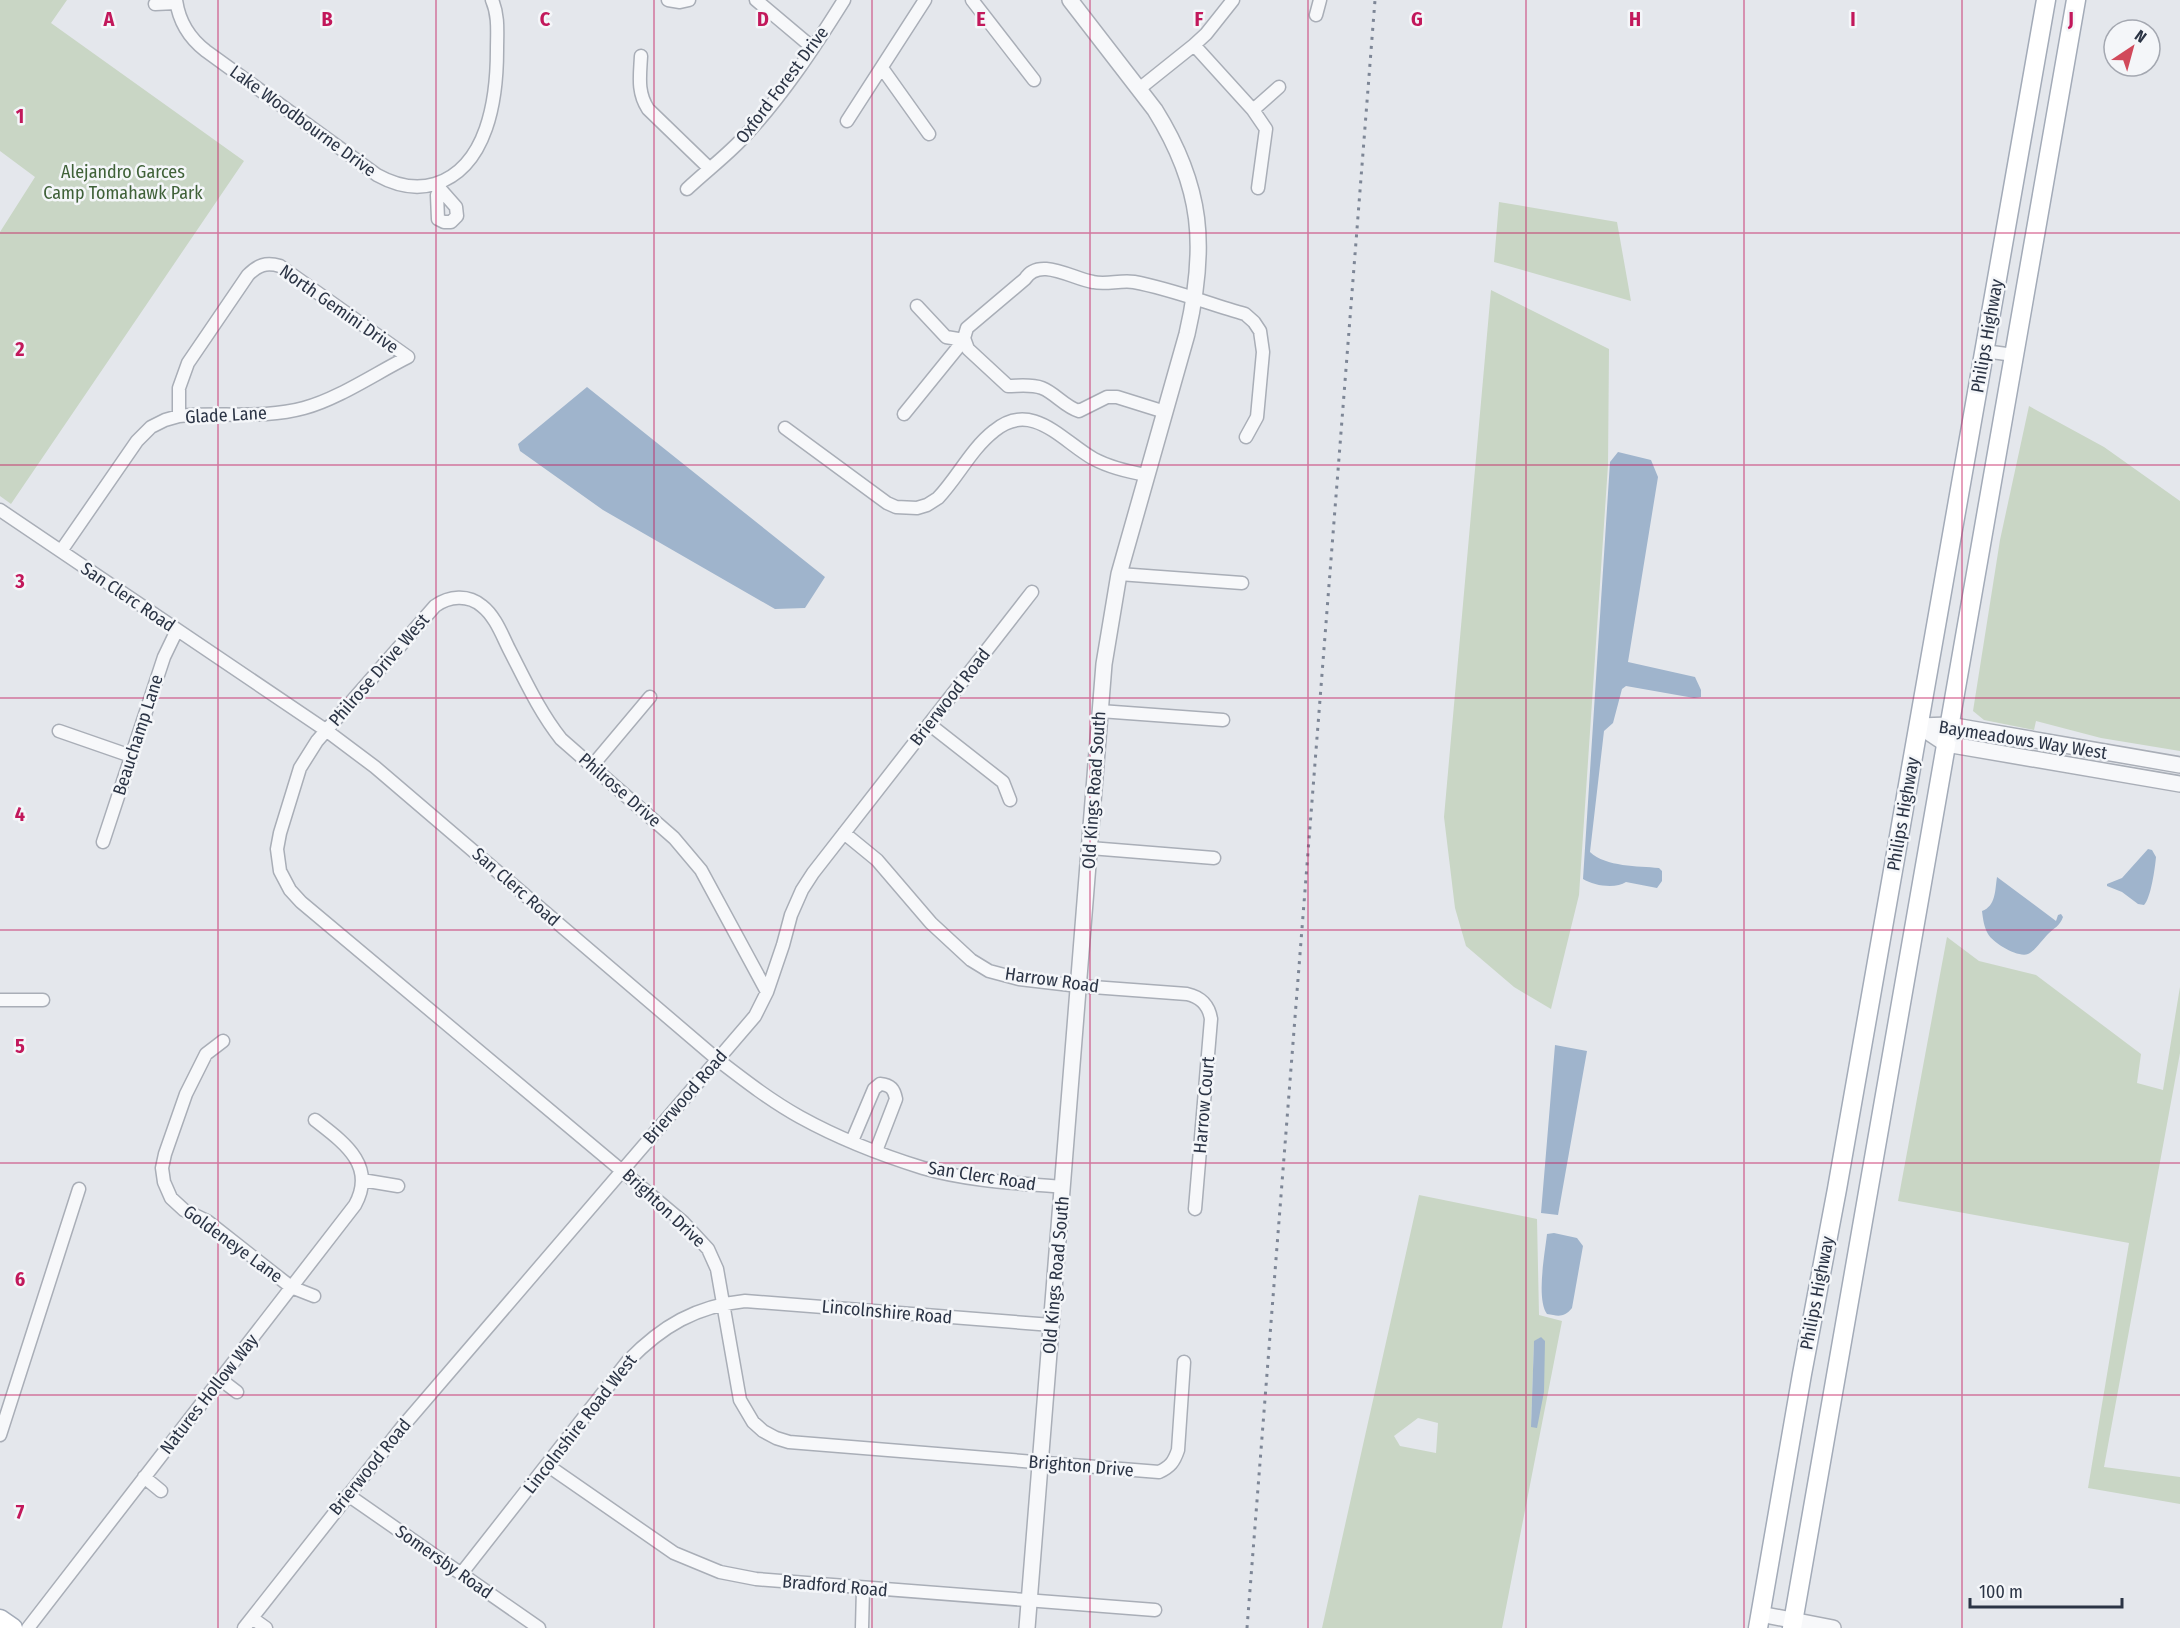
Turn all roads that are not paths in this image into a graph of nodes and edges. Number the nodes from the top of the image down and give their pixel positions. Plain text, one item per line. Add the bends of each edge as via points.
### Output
1 (492, 0) edge
2 (668, 0) edge
3 (689, 0) edge
4 (756, 0) edge
5 (844, 0) edge
6 (925, 0) edge
7 (972, 0) edge
8 (1070, 0) edge
9 (1233, 0) edge
10 (1320, 0) edge
11 (2046, 0) edge
12 (2076, 0) edge
13 (176, 2) edge
14 (155, 4) dead end
15 (1316, 15) dead end
16 (1194, 45) junction
17 (813, 48) junction
18 (641, 56) dead end
19 (882, 69) junction
20 (1034, 80) dead end
21 (1279, 87) dead end
22 (1139, 89) junction
23 (1253, 110) junction
24 (847, 121) dead end
25 (929, 134) dead end
26 (2022, 139) junction
27 (2051, 144) junction
28 (709, 168) junction
29 (1258, 188) dead end
30 (687, 189) dead end
31 (1195, 299) junction
32 (917, 306) dead end
33 (964, 340) junction
34 (1984, 351) junction
35 (2014, 355) junction
36 (408, 357) joint
37 (1165, 412) junction
38 (904, 414) dead end
39 (180, 416) junction
40 (785, 428) dead end
41 (1246, 437) dead end
42 (1147, 475) junction
43 (0, 510) edge
44 (61, 551) junction
45 (1119, 574) junction
46 (1242, 583) dead end
47 (1032, 592) dead end
48 (464, 598) joint
49 (177, 630) junction
50 (650, 696) dead end
51 (1100, 711) junction
52 (1224, 720) dead end
53 (929, 724) junction
54 (1949, 725) junction
55 (1919, 726) junction
56 (327, 731) junction
57 (59, 732) dead end
58 (1946, 744) junction
59 (132, 756) junction
60 (2180, 765) edge
61 (592, 766) junction
62 (2180, 784) edge
63 (1010, 800) dead end
64 (843, 833) junction
65 (103, 842) dead end
66 (1090, 848) junction
67 (1214, 858) dead end
68 (1885, 918) junction
69 (1914, 923) junction
70 (1079, 986) junction
71 (767, 992) junction
72 (0, 1000) edge
73 (43, 1000) dead end
74 (1205, 1004) joint
75 (223, 1041) dead end
76 (718, 1059) junction
77 (315, 1120) dead end
78 (852, 1141) junction
79 (876, 1151) junction
80 (623, 1170) junction
81 (362, 1180) junction
82 (398, 1186) dead end
83 (1063, 1187) junction
84 (79, 1189) dead end
85 (1837, 1189) junction
86 (1195, 1209) dead end
87 (1863, 1214) junction
88 (291, 1287) junction
89 (314, 1296) dead end
90 (723, 1303) junction
91 (1052, 1325) junction
92 (1184, 1362) dead end
93 (220, 1379) junction
94 (237, 1392) dead end
95 (0, 1435) edge
96 (1041, 1462) junction
97 (547, 1465) junction
98 (144, 1477) junction
99 (161, 1491) dead end
100 (348, 1495) junction
101 (461, 1574) junction
102 (863, 1588) junction
103 (1030, 1601) junction
104 (1155, 1610) dead end
105 (0, 1619) edge
106 (1759, 1621) edge
107 (248, 1623) edge
108 (1793, 1624) edge
109 (14, 1628) edge
110 (28, 1628) edge
111 (266, 1628) edge
112 (539, 1628) edge
113 (862, 1628) edge
114 (1027, 1628) edge
115 (1833, 1628) edge

1 - 13 street, Lake Woodbourne Drive via 498,24 494,97 471,158 439,187 406,186 377,175 197,45 181,22
2 - 3 street
4 - 17 street
5 - 17 street, Oxford Forest Drive
6 - 19 street
7 - 20 street
8 - 22 street, Old Kings Road South
9 - 16 street
10 - 15 street
11 - 26 main road, Philips Highway
12 - 27 main road, Philips Highway
13 - 14 street
16 - 22 street
16 - 23 street
17 - 28 street, Oxford Forest Drive via 744,137
18 - 28 street via 641,98
19 - 24 street
19 - 25 street
21 - 23 street
22 - 31 street, Old Kings Road South via 1166,128 1188,175 1199,238
23 - 29 street via 1266,129
26 - 27 main road
26 - 34 main road, Philips Highway
27 - 35 main road, Philips Highway
28 - 30 street, Oxford Forest Drive
31 - 33 street via 1136,283 1097,283 1046,268 1034,270 966,328
31 - 37 street, Old Kings Road South
31 - 41 street via 1245,314 1260,331 1263,352 1257,417
32 - 33 street via 946,337
33 - 37 street via 968,349 1008,386 1043,388 1073,410 1085,409 1107,397
33 - 38 street
34 - 35 street
34 - 55 main road, Philips Highway
35 - 54 main road, Philips Highway
36 - 39 street, Glade Lane via 304,408
36 - 39 street, North Gemini Drive via 280,266 269,263 248,275 188,363 179,388
37 - 42 street, Old Kings Road South
39 - 44 street, Glade Lane via 151,428 137,441
40 - 42 street via 887,503 909,509 938,498 987,437 1000,426 1022,419 1048,426 1107,465
42 - 45 street, Old Kings Road South
43 - 44 street, San Clerc Road
44 - 49 street, San Clerc Road
45 - 46 street
45 - 51 street, Old Kings Road South
47 - 53 street, Brierwood Road
48 - 56 street, Philrose Drive West via 443,600 435,606
48 - 61 street, Philrose Drive via 491,614 546,720
49 - 56 street, San Clerc Road
49 - 59 street, Beauchamp Lane via 164,657
50 - 61 street
51 - 52 street
51 - 66 street, Old Kings Road South
53 - 63 street via 1003,782
53 - 64 street, Brierwood Road
54 - 55 street, Baymeadows Way West
54 - 58 main road, Philips Highway
54 - 60 street, Baymeadows Way West
55 - 58 street, Baymeadows Way West
55 - 68 main road, Philips Highway
56 - 76 street, San Clerc Road via 375,766
56 - 80 street, Brighton Drive via 300,768 280,833 280,872 290,890
57 - 59 street
58 - 62 street, Baymeadows Way West
58 - 69 main road, Philips Highway
59 - 65 street, Beauchamp Lane
61 - 71 street, Philrose Drive via 689,854
64 - 70 street, Harrow Road via 877,860 931,923 971,960 989,971 1019,979
64 - 71 street, Brierwood Road via 802,890
66 - 67 street
66 - 70 street, Old Kings Road South
68 - 69 main road
68 - 85 main road, Philips Highway
69 - 87 main road, Philips Highway
70 - 74 street, Harrow Road via 1187,994
70 - 83 street, Old Kings Road South
71 - 76 street, Brierwood Road via 755,1016
72 - 73 street
74 - 86 street, Harrow Court via 1211,1019
75 - 88 street, Goldeneye Lane via 206,1054 186,1094 165,1154 164,1182 171,1198 184,1210 207,1221
76 - 78 street, San Clerc Road via 798,1117
76 - 80 street, Brierwood Road
77 - 81 street via 352,1152
78 - 79 street, San Clerc Road
78 - 79 street via 874,1089 880,1084 889,1085 896,1099
79 - 83 street, San Clerc Road via 924,1168 970,1177
80 - 90 street, Brighton Drive via 683,1221 708,1249 717,1269
80 - 100 street, Brierwood Road
81 - 82 street
81 - 88 street, Natures Hollow Way via 355,1205
83 - 91 street, Old Kings Road South
84 - 95 street
85 - 87 main road
85 - 106 main road, Philips Highway
87 - 108 main road, Philips Highway
88 - 89 street, Goldeneye Lane
88 - 93 street, Natures Hollow Way
90 - 91 street, Lincolnshire Road via 745,1301
90 - 96 street, Brighton Drive via 740,1400 753,1422 776,1438
90 - 97 street, Lincolnshire Road West via 667,1327 642,1347
91 - 96 street, Old Kings Road South
92 - 96 street, Brighton Drive via 1178,1450 1168,1468 1159,1472
93 - 94 street
93 - 98 street, Natures Hollow Way
96 - 103 street, Old Kings Road South
97 - 101 street, Lincolnshire Road West
97 - 102 street, Bradford Road via 674,1552 720,1572
98 - 99 street
98 - 110 street, Natures Hollow Way
100 - 101 street, Somersby Road
100 - 107 street, Brierwood Road
101 - 112 street, Somersby Road
102 - 103 street, Bradford Road
102 - 113 street
103 - 104 street, Bradford Road
103 - 114 street, Old Kings Road South
105 - 109 main road
106 - 108 street
107 - 111 street
108 - 115 street

